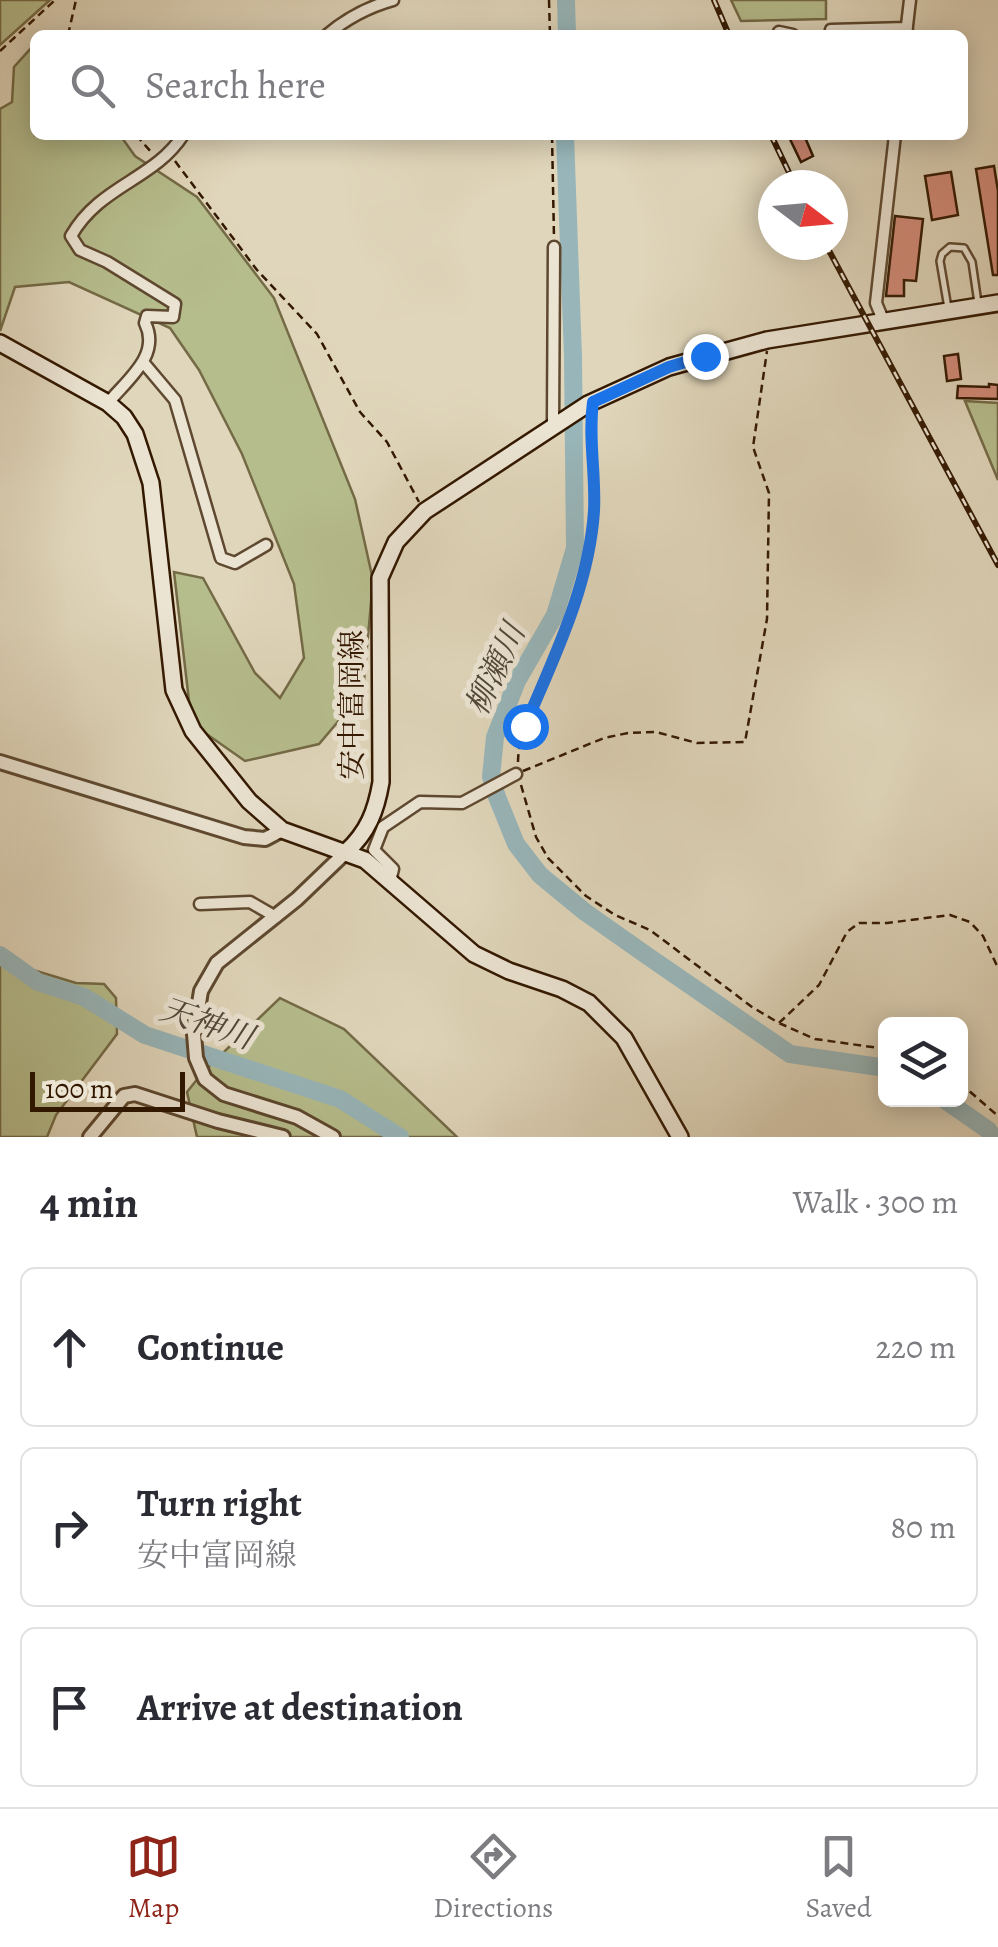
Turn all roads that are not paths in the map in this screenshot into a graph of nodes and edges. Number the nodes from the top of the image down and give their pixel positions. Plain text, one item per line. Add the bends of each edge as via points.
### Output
1 (393, 0) edge
2 (910, 0) edge
3 (334, 30) edge
4 (906, 30) edge
5 (180, 140) edge
6 (894, 140) edge
7 (554, 246) road end
8 (998, 304) edge
9 (978, 306) junction
10 (949, 310) junction
11 (883, 320) junction
12 (0, 344) edge
13 (143, 362) junction
14 (108, 403) junction
15 (554, 426) junction
16 (266, 546) dead end
17 (0, 762) edge
18 (518, 776) road end
19 (282, 830) junction
20 (346, 852) junction
21 (390, 881) junction
22 (200, 904) dead end
23 (276, 917) junction
24 (90, 1137) edge
25 (283, 1137) edge
26 (332, 1137) edge
27 (680, 1137) edge

1 - 3 street
2 - 4 street
5 - 13 street via 170,155 107,194 71,236 80,250 174,304 173,318 148,316 144,323 151,349
6 - 11 street via 876,303
7 - 15 street
8 - 9 main road, 安中富岡線
9 - 10 main road, 安中富岡線
9 - 10 lane via 970,256 950,246 940,260
10 - 11 main road, 安中富岡線
11 - 15 main road, 安中富岡線 via 767,340 669,367
12 - 14 main road
13 - 14 street
13 - 16 street via 175,400 221,558 235,563
14 - 19 main road via 135,434 148,470 169,664 182,711 249,801
15 - 20 main road, 安中富岡線 via 425,512 396,542 380,578 382,782 367,830
17 - 19 street via 244,837 265,840
18 - 21 street via 458,804 420,802 387,823 374,850 394,870
19 - 20 main road
20 - 21 main road
20 - 23 street
21 - 27 main road via 474,954 562,989 601,1013 624,1038
22 - 23 street via 250,902
23 - 26 street via 217,963 201,991 194,1017 196,1058 205,1079 224,1094 297,1116
24 - 25 street via 124,1096 135,1094

